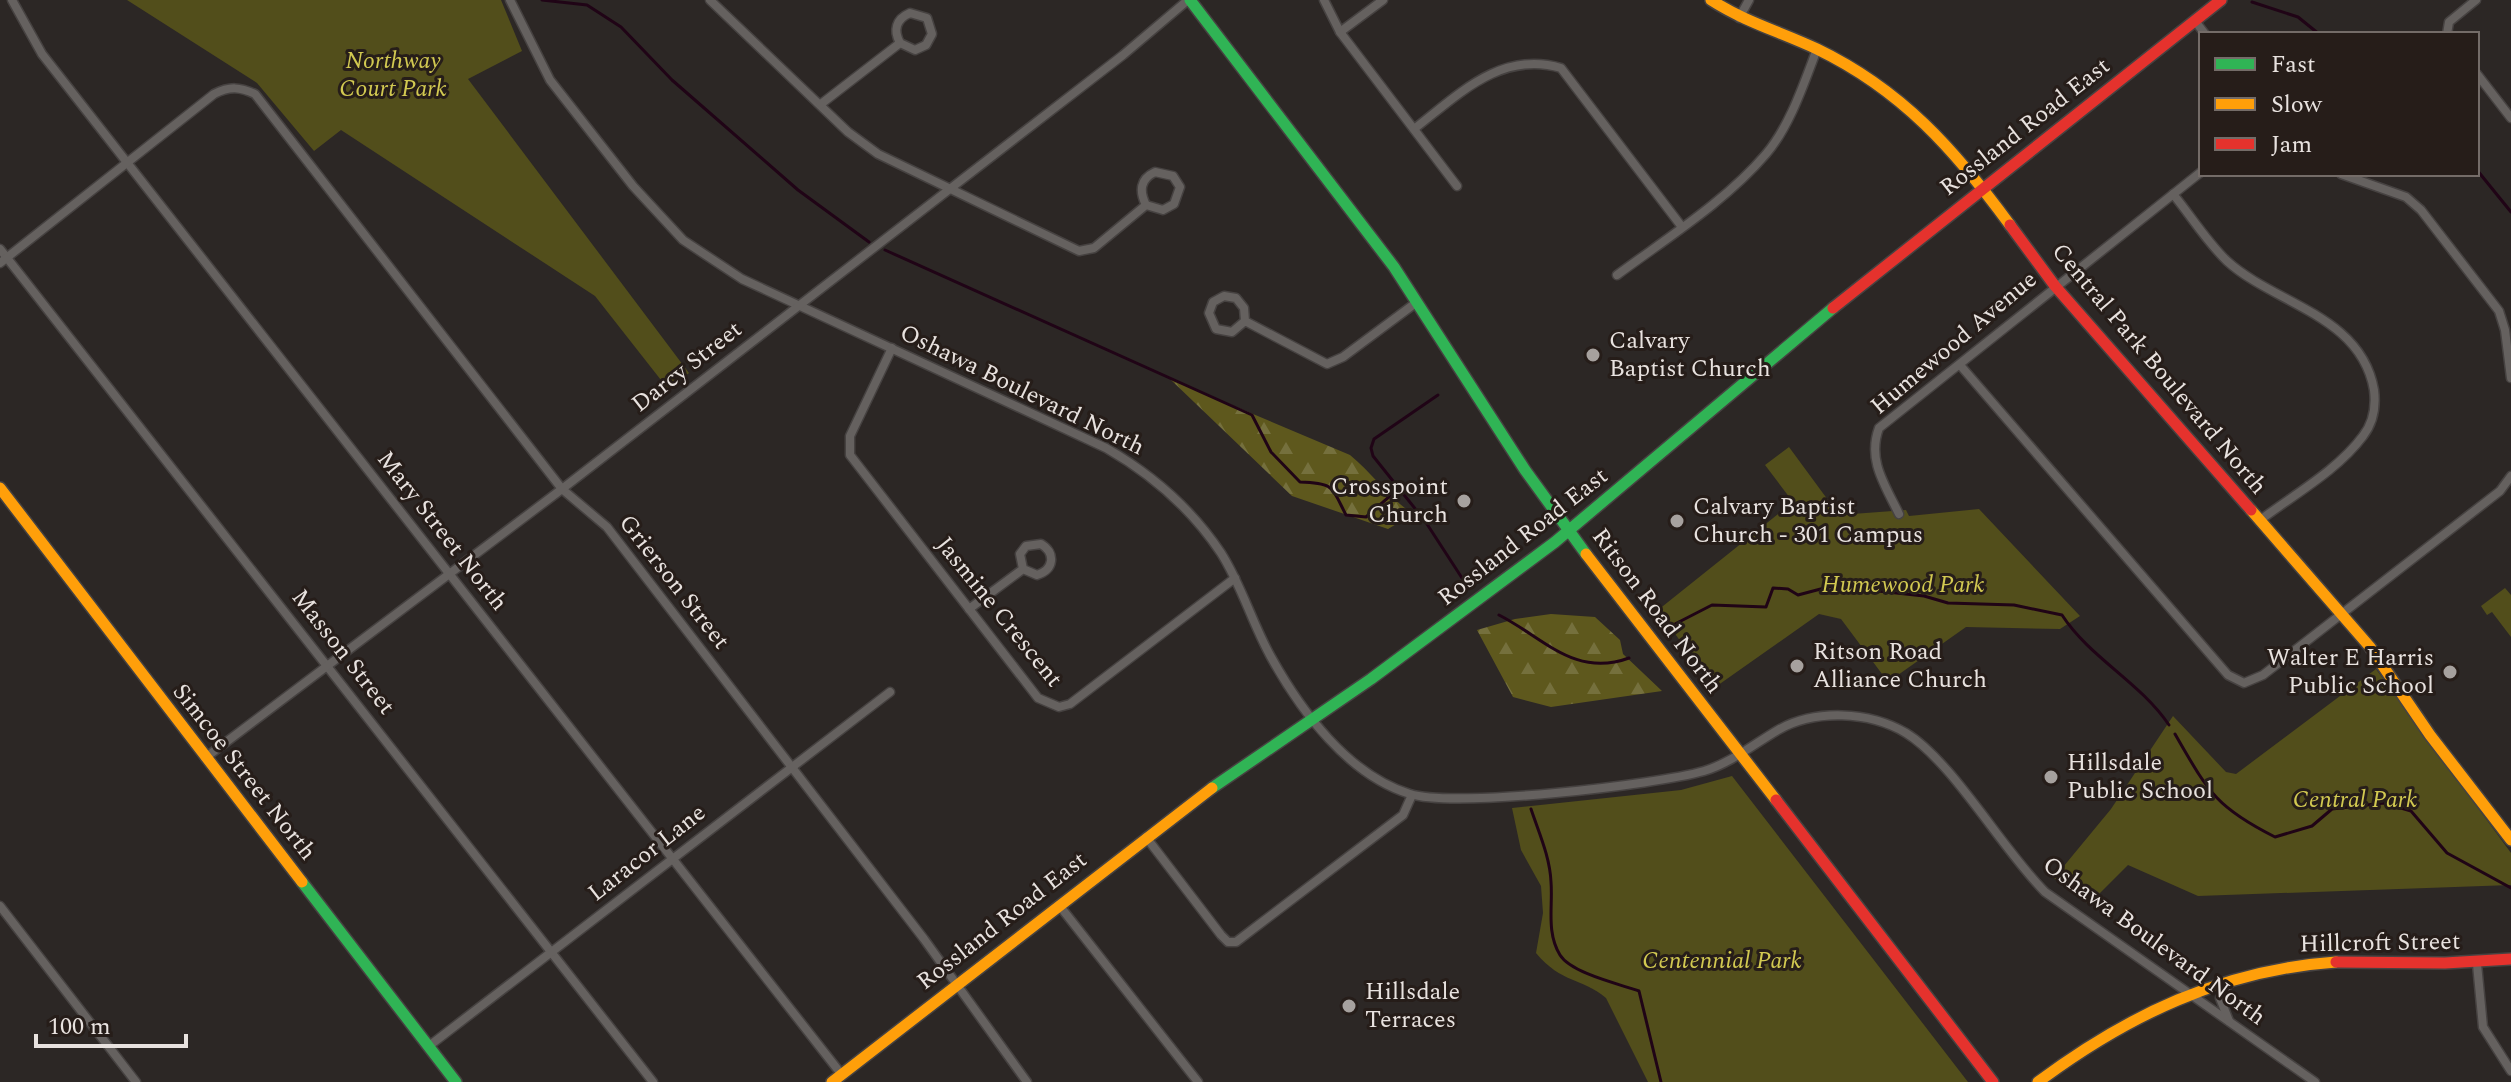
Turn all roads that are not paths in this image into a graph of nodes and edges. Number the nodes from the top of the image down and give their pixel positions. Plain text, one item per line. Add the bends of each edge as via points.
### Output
1 (12, 0) edge
2 (510, 0) edge
3 (710, 0) edge
4 (1189, 0) edge
5 (1324, 0) edge
6 (1383, 0) edge
7 (1711, 0) edge
8 (1749, 0) edge
9 (2221, 0) edge
10 (2476, 0) edge
11 (1739, 18) junction
12 (2195, 21) junction
13 (2447, 31) edge
14 (1340, 32) junction
15 (2203, 32) edge
16 (900, 43) junction
17 (1817, 49) junction
18 (2479, 77) edge
19 (821, 104) junction
20 (2511, 118) edge
21 (1414, 129) junction
22 (129, 162) junction
23 (2199, 174) edge
24 (2348, 176) edge
25 (1457, 186) dead end
26 (1983, 188) junction
27 (950, 190) junction
28 (2173, 194) junction
29 (1146, 205) junction
30 (1682, 227) junction
31 (0, 249) edge
32 (3, 260) edge
33 (1617, 275) dead end
34 (2055, 286) junction
35 (1417, 302) junction
36 (799, 306) junction
37 (1245, 321) junction
38 (892, 348) junction
39 (1960, 365) junction
40 (2511, 378) edge
41 (2511, 476) edge
42 (0, 488) edge
43 (562, 489) junction
44 (1899, 514) dead end
45 (2259, 521) junction
46 (1569, 531) junction
47 (1023, 569) dead end
48 (449, 575) junction
49 (1235, 578) junction
50 (969, 609) junction
51 (2341, 615) junction
52 (328, 667) junction
53 (890, 692) dead end
54 (1314, 718) junction
55 (1738, 754) junction
56 (205, 758) junction
57 (791, 766) junction
58 (1412, 795) junction
59 (1146, 837) junction
60 (2511, 840) edge
61 (673, 858) junction
62 (1059, 905) junction
63 (0, 906) edge
64 (554, 952) junction
65 (2511, 959) edge
66 (2477, 964) junction
67 (2234, 976) junction
68 (955, 986) junction
69 (2186, 993) junction
70 (2229, 1021) junction
71 (429, 1046) junction
72 (2511, 1071) edge
73 (841, 1080) edge
74 (136, 1082) edge
75 (456, 1082) edge
76 (653, 1082) edge
77 (1027, 1082) edge
78 (1198, 1082) edge
79 (1993, 1082) edge
80 (2038, 1082) edge
81 (2315, 1082) edge

1 - 22 street, Mary Street North via 42,54
2 - 36 street, Oshawa Boulevard North via 550,80 668,226 724,269
3 - 19 street
4 - 27 street, Darcy Street
4 - 35 main road, Ritson Road North
5 - 14 street
6 - 14 street
7 - 11 main road, Central Park Boulevard North
8 - 11 street
9 - 12 main road, Rossland Road East
10 - 13 street via 2449,22
11 - 17 main road, Central Park Boulevard North
12 - 15 street
12 - 26 main road, Rossland Road East
14 - 21 street
16 - 16 street via 915,50 926,45 932,34 927,18 910,13 900,19
16 - 19 street
17 - 26 main road, Central Park Boulevard North via 1894,94 1935,131
17 - 30 street via 1768,152
18 - 20 street
19 - 27 street via 878,154
21 - 25 street
21 - 30 street via 1488,73 1539,61 1561,68
22 - 32 street
22 - 43 street, Grierson Street via 214,94 226,88 255,94
22 - 48 street, Mary Street North
23 - 28 street, Humewood Avenue
24 - 40 street via 2390,189 2421,210 2499,311
26 - 34 main road, Central Park Boulevard North
26 - 46 main road, Rossland Road East
27 - 29 street via 1087,252
27 - 36 street, Darcy Street
28 - 34 street, Humewood Avenue
28 - 45 street via 2228,261 2331,323 2372,380 2376,402 2365,435
29 - 29 street via 1141,192 1145,179 1155,172 1173,176 1180,193 1174,204 1163,210
30 - 33 street
31 - 32 street, Masson Street
32 - 52 street, Masson Street
34 - 39 street, Humewood Avenue
34 - 45 main road, Central Park Boulevard North
35 - 37 street via 1327,364
35 - 46 main road, Ritson Road North
36 - 38 street, Oshawa Boulevard North
36 - 43 street, Darcy Street
37 - 37 street via 1232,332 1216,329 1210,319 1213,302 1224,296 1236,298
38 - 49 street, Oshawa Boulevard North via 1140,468 1203,528
38 - 50 street, Jasmine Crescent via 850,436 850,455
39 - 44 street, Humewood Avenue via 1879,428 1874,462
39 - 51 street via 2236,682 2263,675
41 - 51 street via 2500,491
42 - 56 main road, Simcoe Street North
43 - 48 street, Darcy Street
43 - 57 street, Grierson Street via 607,527
45 - 51 main road, Central Park Boulevard North
46 - 54 main road, Rossland Road East
46 - 55 main road, Ritson Road North
47 - 50 street
48 - 52 street, Darcy Street
48 - 61 street, Mary Street North
49 - 50 street, Jasmine Crescent via 1059,707 1038,698
49 - 54 street, Oshawa Boulevard North via 1271,656
51 - 60 main road, Central Park Boulevard North
52 - 56 street, Darcy Street
52 - 64 street, Masson Street
53 - 57 street, Laracor Lane
54 - 58 street, Oshawa Boulevard North via 1362,770
54 - 59 main road, Rossland Road East
55 - 58 street, Oshawa Boulevard North via 1708,770 1661,780 1501,796
55 - 69 street, Oshawa Boulevard North via 1782,727 1827,717 1872,719 1904,732 1925,747 2045,892
55 - 79 main road, Ritson Road North
56 - 71 main road, Simcoe Street North
57 - 61 street, Laracor Lane
57 - 68 street, Grierson Street
58 - 59 street via 1403,815 1236,942 1221,935
59 - 62 main road, Rossland Road East
61 - 64 street, Laracor Lane
61 - 73 street, Mary Street North
62 - 68 main road, Rossland Road East
62 - 78 street
63 - 74 street
64 - 71 street, Laracor Lane
64 - 76 street, Masson Street
65 - 66 main road, Hillcroft Street
66 - 67 main road, Hillcroft Street via 2312,963
66 - 72 street via 2483,1027
67 - 69 main road, Hillcroft Street
67 - 70 street via 2220,998
68 - 73 main road, Rossland Road East
68 - 77 street, Grierson Street
69 - 70 street, Oshawa Boulevard North
69 - 80 main road, Hillcroft Street via 2115,1027
70 - 81 street, Oshawa Boulevard North
71 - 75 main road, Simcoe Street North

